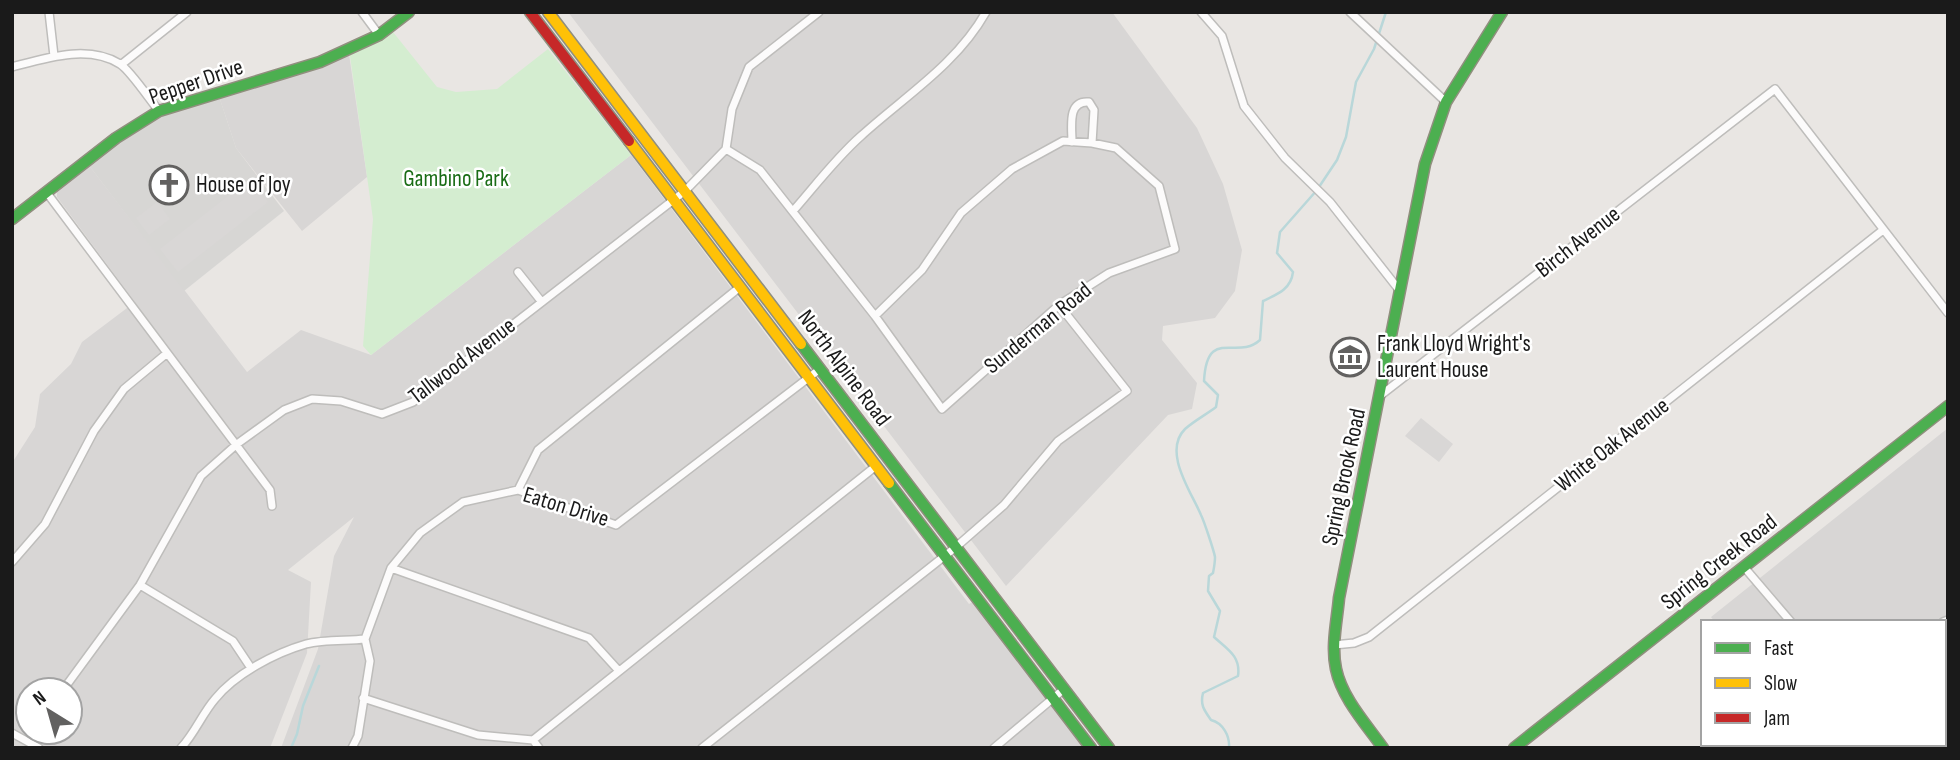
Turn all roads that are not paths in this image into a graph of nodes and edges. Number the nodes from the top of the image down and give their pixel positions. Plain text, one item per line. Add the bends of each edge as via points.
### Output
1 (49, 12) edge
2 (187, 12) edge
3 (362, 12) edge
4 (409, 12) edge
5 (530, 12) edge
6 (548, 12) edge
7 (819, 12) edge
8 (986, 12) edge
9 (1201, 12) edge
10 (1350, 12) edge
11 (1502, 12) edge
12 (379, 35) junction
13 (54, 56) junction
14 (122, 64) junction
15 (12, 67) edge
16 (1446, 102) junction
17 (159, 111) junction
18 (1072, 142) junction
19 (1092, 143) junction
20 (726, 149) junction
21 (685, 191) junction
22 (47, 193) junction
23 (673, 199) junction
24 (793, 211) junction
25 (12, 219) edge
26 (1883, 230) junction
27 (518, 272) dead end
28 (740, 287) junction
29 (1400, 291) junction
30 (541, 301) junction
31 (1059, 305) junction
32 (1948, 313) edge
33 (875, 316) junction
34 (166, 354) junction
35 (820, 369) junction
36 (808, 377) junction
37 (1381, 395) junction
38 (1948, 406) edge
39 (237, 444) junction
40 (876, 467) junction
41 (518, 490) junction
42 (272, 506) dead end
43 (956, 547) junction
44 (944, 555) junction
45 (12, 562) edge
46 (1744, 567) junction
47 (391, 568) junction
48 (139, 585) junction
49 (1789, 620) edge
50 (365, 639) junction
51 (1334, 645) junction
52 (251, 668) junction
53 (619, 671) junction
54 (73, 676) edge
55 (1064, 689) junction
56 (363, 698) junction
57 (1053, 699) junction
58 (533, 740) junction
59 (706, 747) edge
60 (181, 748) edge
61 (352, 748) edge
62 (539, 748) edge
63 (994, 748) edge
64 (1091, 748) edge
65 (1109, 748) edge
66 (1383, 748) edge
67 (1514, 748) edge

1 - 13 street
2 - 14 street
3 - 12 street
4 - 12 main road, Pepper Drive
5 - 23 main road, North Alpine Road
6 - 21 main road, North Alpine Road
7 - 20 street via 749,67 733,109
8 - 24 street via 950,61 859,138
9 - 29 street via 1222,36 1244,106
10 - 16 street
11 - 16 main road, Spring Brook Road
12 - 17 main road, Pepper Drive via 320,62
13 - 14 street via 94,54
13 - 15 street
14 - 17 street
16 - 29 main road, Spring Brook Road via 1425,164
17 - 22 main road, Pepper Drive
18 - 19 street, Sunderman Road
18 - 19 street via 1073,112 1085,101 1094,110
18 - 33 street, Sunderman Road via 1063,141 1012,169 961,213 922,270
19 - 31 street, Sunderman Road via 1116,148 1158,186 1175,249 1109,273
20 - 21 street, Tallwood Avenue
20 - 24 street via 760,170
21 - 23 street, Tallwood Avenue
21 - 35 main road, North Alpine Road
22 - 25 main road, Pepper Drive
22 - 34 street
23 - 28 main road, North Alpine Road
23 - 30 street, Tallwood Avenue
24 - 33 street
26 - 32 street
26 - 37 street, Birch Avenue via 1776,89
26 - 51 street, White Oak Avenue via 1369,637
27 - 30 street
28 - 36 main road, North Alpine Road
28 - 41 street via 538,450
29 - 37 main road, Spring Brook Road
30 - 39 street, Tallwood Avenue via 413,402 382,414 341,401 312,399 284,410
31 - 33 street, Sunderman Road via 942,410
31 - 43 street via 1127,391 1058,440 1004,505
34 - 39 street
34 - 45 street via 124,389 94,431 45,524
35 - 36 street, Eaton Drive
35 - 43 main road, North Alpine Road
36 - 40 main road, North Alpine Road
36 - 41 street, Eaton Drive via 617,525
37 - 51 main road, Spring Brook Road via 1339,595
38 - 46 main road, Spring Creek Road
39 - 42 street via 270,489
39 - 48 street, Tallwood Avenue via 201,476
40 - 44 main road, North Alpine Road
40 - 53 street
41 - 47 street, Eaton Drive via 463,502 420,533
43 - 44 street
43 - 55 main road, North Alpine Road
44 - 57 main road, North Alpine Road
44 - 59 street
46 - 49 street
46 - 67 main road, Spring Creek Road
47 - 50 street, Eaton Drive
47 - 53 street via 589,638
48 - 52 street via 233,641
48 - 54 street, Tallwood Avenue
50 - 52 street via 307,644
50 - 56 street, Eaton Drive via 370,661
51 - 66 main road, Spring Brook Road via 1345,694
52 - 60 street via 214,700
53 - 58 street
55 - 57 street
55 - 65 main road, North Alpine Road
56 - 58 street via 478,735
56 - 61 street, Eaton Drive
57 - 63 street
57 - 64 main road, North Alpine Road
58 - 62 street

